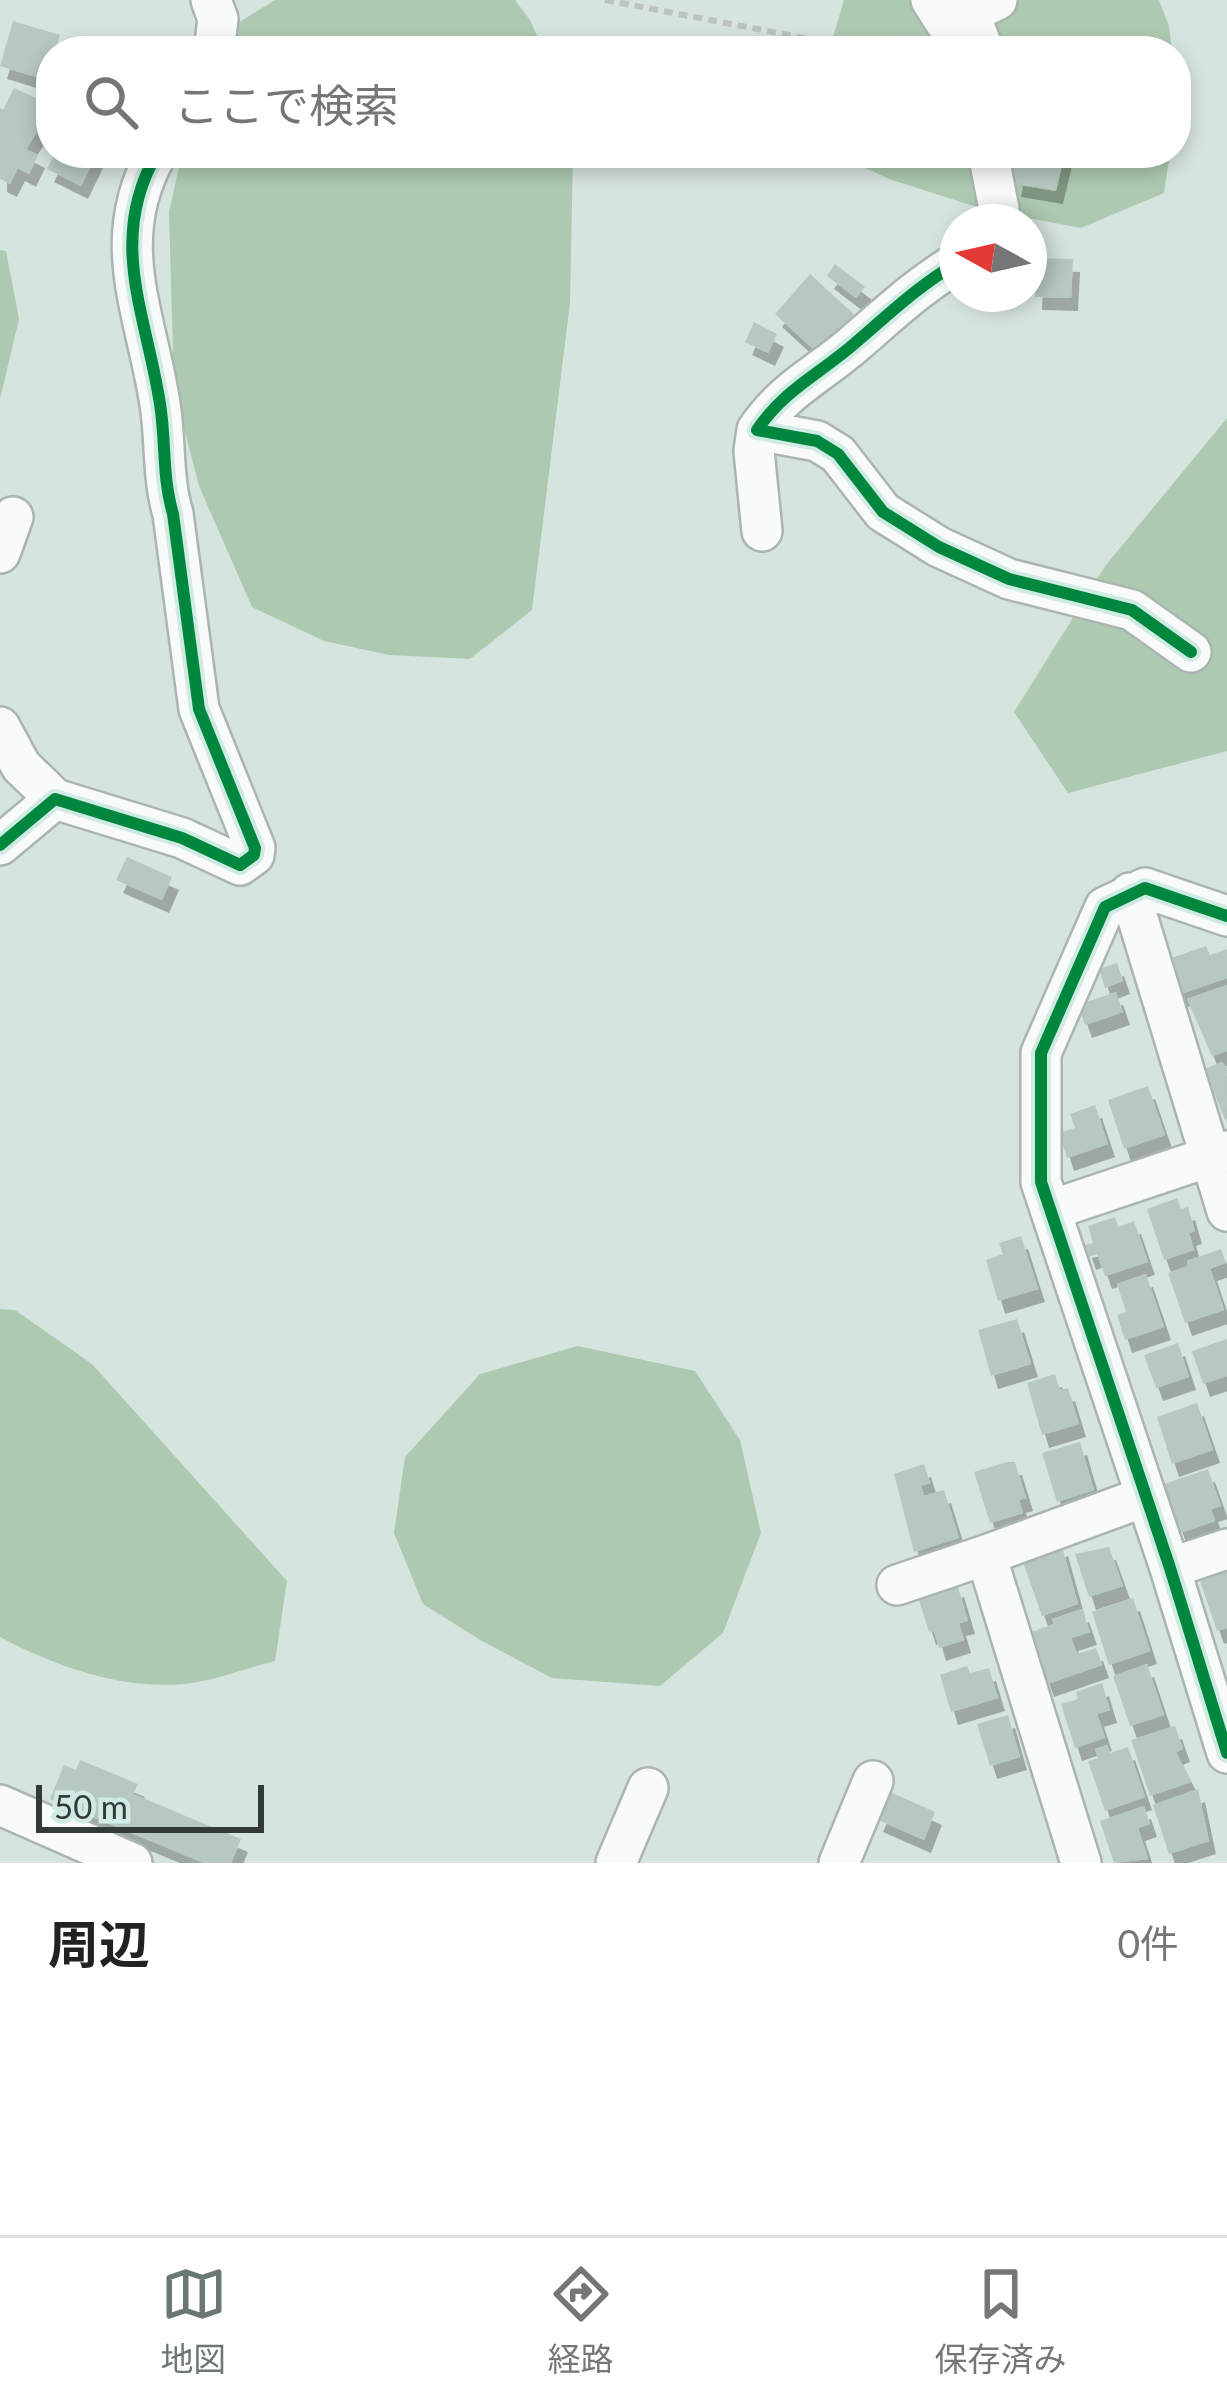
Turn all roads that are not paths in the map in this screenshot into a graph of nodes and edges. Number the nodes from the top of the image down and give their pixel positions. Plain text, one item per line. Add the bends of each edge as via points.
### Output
1 (211, 0) edge
2 (997, 0) edge
3 (216, 36) edge
4 (978, 36) edge
5 (146, 168) edge
6 (991, 168) edge
7 (998, 204) edge
8 (939, 275) edge
9 (757, 430) junction
10 (762, 531) dead end
11 (1191, 652) dead end
12 (0, 727) edge
13 (56, 799) junction
14 (0, 845) edge
15 (1130, 893) junction
16 (1227, 916) edge
17 (1218, 1154) edge
18 (1051, 1210) junction
19 (1227, 1211) edge
20 (1144, 1497) junction
21 (1227, 1550) edge
22 (986, 1555) junction
23 (1170, 1568) junction
24 (897, 1585) dead end
25 (1227, 1753) edge
26 (873, 1781) dead end
27 (647, 1788) dead end
28 (0, 1805) edge
29 (132, 1863) edge
30 (616, 1863) edge
31 (838, 1863) edge
32 (1081, 1863) edge

1 - 3 street
2 - 4 street via 969,13
5 - 13 street via 129,238 160,405 199,709 254,856 229,862 182,838
6 - 7 street
8 - 9 street via 776,401
9 - 10 street
9 - 11 street via 818,441 884,512 939,547 1009,579 1132,610
12 - 13 street via 21,766
13 - 14 street
15 - 16 street via 1144,888
15 - 17 street
15 - 18 street via 1105,907 1041,1053 1041,1182
17 - 18 street
17 - 19 street
18 - 20 street
20 - 22 street
20 - 23 street
21 - 23 street
22 - 24 street
22 - 32 street
23 - 25 street
26 - 31 street
27 - 30 street
28 - 29 street

